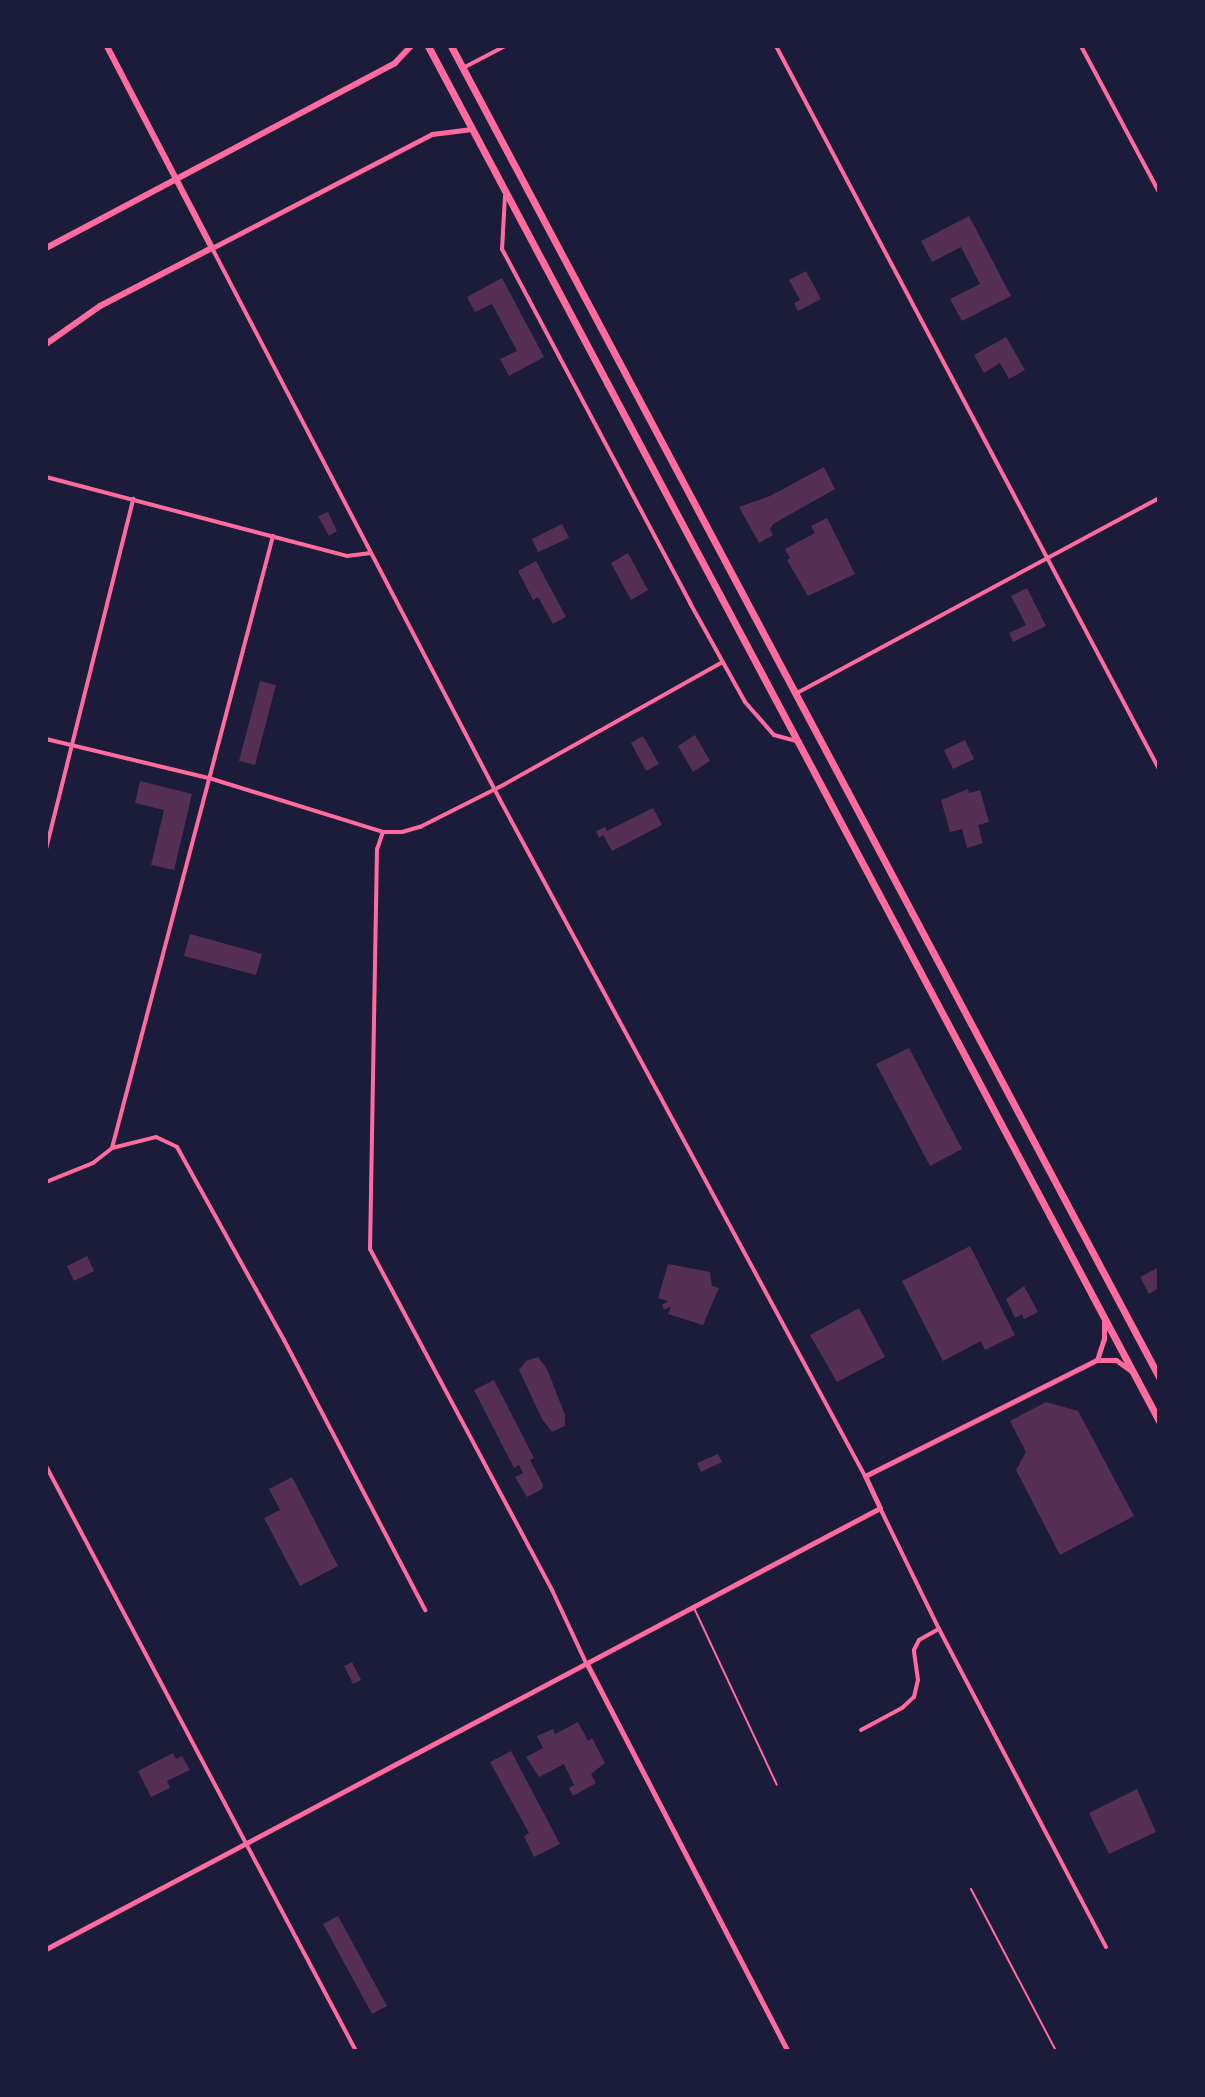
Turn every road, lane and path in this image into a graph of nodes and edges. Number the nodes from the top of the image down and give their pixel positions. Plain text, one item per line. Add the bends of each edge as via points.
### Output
1 (107, 46) edge
2 (411, 46) edge
3 (428, 46) edge
4 (451, 46) edge
5 (505, 46) edge
6 (776, 46) edge
7 (1081, 46) edge
8 (463, 68) junction
9 (472, 129) junction
10 (177, 178) junction
11 (505, 189) junction
12 (1159, 192) edge
13 (46, 248) edge
14 (212, 248) junction
15 (46, 344) edge
16 (46, 477) edge
17 (1159, 498) edge
18 (133, 499) junction
19 (273, 536) junction
20 (371, 553) junction
21 (1047, 559) junction
22 (722, 662) junction
23 (797, 693) junction
24 (46, 739) edge
25 (799, 742) junction
26 (72, 746) junction
27 (1159, 769) edge
28 (209, 778) junction
29 (494, 790) junction
30 (383, 832) junction
31 (46, 849) edge
32 (112, 1148) junction
33 (46, 1182) edge
34 (1104, 1318) junction
35 (1097, 1360) junction
36 (1133, 1372) junction
37 (1159, 1375) edge
38 (1159, 1421) edge
39 (46, 1466) edge
40 (865, 1476) junction
41 (880, 1508) junction
42 (694, 1607) junction
43 (425, 1610) dead end
44 (939, 1629) junction
45 (587, 1664) junction
46 (861, 1730) dead end
47 (777, 1785) dead end
48 (245, 1842) junction
49 (971, 1889) dead end
50 (1106, 1947) dead end
51 (46, 1949) edge
52 (356, 2051) edge
53 (788, 2051) edge
54 (1056, 2051) edge

1 - 10 main road
2 - 10 main road via 400,60
3 - 9 main road
4 - 8 main road
5 - 8 street
6 - 21 street
7 - 12 street
8 - 23 main road
9 - 11 main road
9 - 14 street via 432,134
10 - 13 main road
10 - 14 main road
11 - 22 street via 502,249
11 - 25 main road
14 - 15 main road via 100,306
14 - 20 street
16 - 18 street
17 - 21 street
18 - 19 street
18 - 26 street
19 - 20 street via 347,556
19 - 28 street
20 - 29 street
21 - 23 street
21 - 27 street
22 - 25 street via 745,702 774,735
22 - 29 street
23 - 37 main road
24 - 26 street
25 - 34 main road
26 - 28 street
26 - 31 street
28 - 30 street
28 - 32 street
29 - 30 street via 420,827
29 - 40 street
30 - 45 street via 377,849 370,1249
32 - 33 street via 93,1163
32 - 43 street via 156,1137 177,1147
34 - 35 street
34 - 36 main road
35 - 36 street via 1116,1360
35 - 40 street
36 - 38 main road
39 - 48 street
40 - 41 street
41 - 42 street
41 - 44 street
42 - 45 street
42 - 47 lane
44 - 46 street via 916,1645 914,1697
44 - 50 street
45 - 48 street
45 - 53 street
48 - 51 street
48 - 52 street
49 - 54 lane

